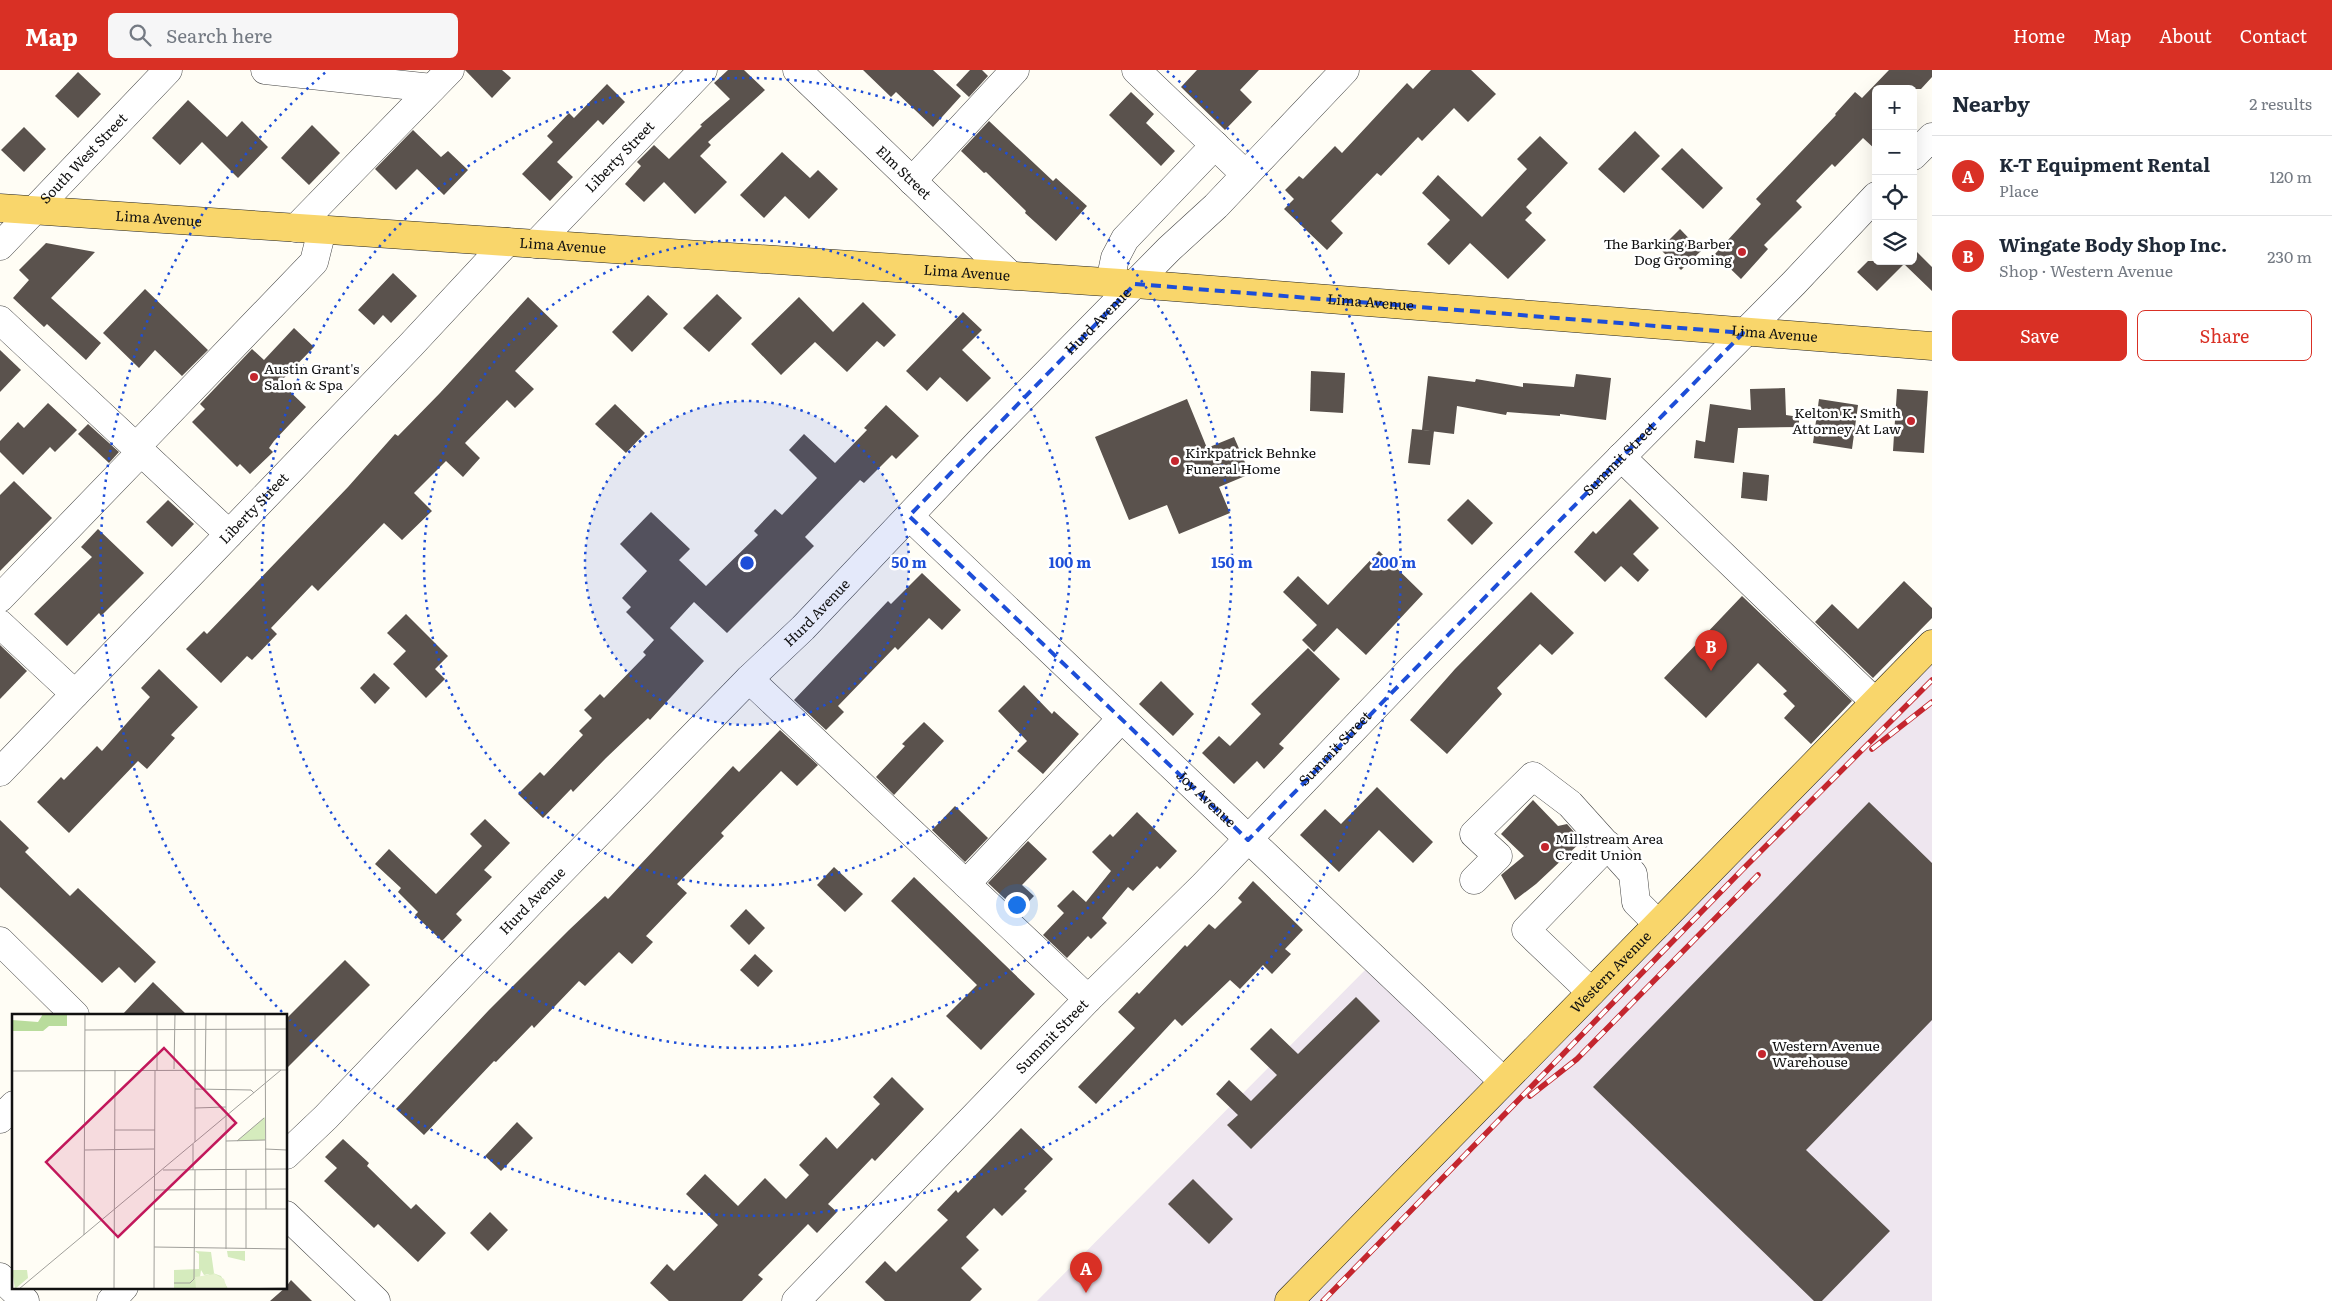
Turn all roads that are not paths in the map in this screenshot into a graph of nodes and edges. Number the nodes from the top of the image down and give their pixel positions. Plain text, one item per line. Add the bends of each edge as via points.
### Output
1 (168, 70) edge
2 (265, 70) edge
3 (704, 70) edge
4 (796, 70) edge
5 (1014, 70) edge
6 (1136, 70) edge
7 (1346, 70) edge
8 (441, 79) edge
9 (1932, 137) edge
10 (1214, 145) junction
11 (1917, 152) edge
12 (1246, 174) junction
13 (912, 180) junction
14 (1872, 200) edge
15 (0, 208) edge
16 (34, 210) junction
17 (309, 229) junction
18 (507, 242) junction
19 (536, 244) junction
20 (0, 246) edge
21 (1010, 275) junction
22 (1122, 283) junction
23 (0, 320) edge
24 (1743, 333) junction
25 (1932, 346) edge
26 (139, 449) junction
27 (1621, 457) junction
28 (909, 516) junction
29 (229, 534) junction
30 (0, 598) edge
31 (0, 624) edge
32 (1932, 644) edge
33 (749, 679) junction
34 (75, 694) junction
35 (1875, 702) junction
36 (1121, 719) junction
37 (0, 772) edge
38 (1248, 840) junction
39 (1608, 845) junction
40 (1474, 880) dead end
41 (966, 884) junction
42 (1658, 924) junction
43 (0, 942) edge
44 (1591, 992) junction
45 (1088, 999) junction
46 (74, 1014) edge
47 (1504, 1081) junction
48 (12, 1107) edge
49 (0, 1119) edge
50 (288, 1153) edge
51 (288, 1218) edge
52 (0, 1277) edge
53 (123, 1288) edge
54 (25, 1301) edge
55 (111, 1301) edge
56 (376, 1301) edge
57 (796, 1301) edge
58 (1289, 1301) edge

1 - 16 street, South West Street
2 - 8 street
3 - 19 street, Liberty Street
4 - 13 street, Elm Street
5 - 13 street
6 - 10 street
7 - 12 street, Hurd Avenue
8 - 17 street
9 - 11 street
10 - 12 street
10 - 22 street via 1125,239 1115,258
12 - 22 street, Hurd Avenue
13 - 21 street, Elm Street
14 - 24 street, Summit Street
15 - 16 main road, Lima Avenue
16 - 17 main road, Lima Avenue
16 - 20 street, South West Street
17 - 18 main road, Lima Avenue
17 - 26 street via 314,262
18 - 19 main road, Lima Avenue
18 - 29 street, Liberty Street
19 - 21 main road, Lima Avenue
21 - 22 main road, Lima Avenue
22 - 24 main road, Lima Avenue
22 - 28 street, Hurd Avenue
23 - 26 street
24 - 25 main road, Lima Avenue
24 - 27 street, Summit Street
26 - 29 street
26 - 30 street
27 - 35 street
27 - 38 street, Summit Street
28 - 33 street, Hurd Avenue via 803,628
28 - 36 street, Joy Avenue
29 - 34 street, Liberty Street
31 - 34 street
32 - 35 main road, Western Avenue
33 - 41 street
33 - 50 street, Hurd Avenue
34 - 37 street, Liberty Street
35 - 42 main road, Western Avenue
36 - 38 street, Joy Avenue
36 - 41 street
38 - 45 street, Summit Street
38 - 47 street, Joy Avenue
39 - 40 street via 1570,804 1532,776 1474,834 1498,856
39 - 42 street via 1633,874 1636,902
39 - 44 street via 1526,930
41 - 45 street
42 - 44 main road, Western Avenue
43 - 46 street
44 - 47 main road, Western Avenue
45 - 57 street, Summit Street
47 - 58 main road, Western Avenue
48 - 49 street
51 - 56 street
52 - 54 street
53 - 55 street

